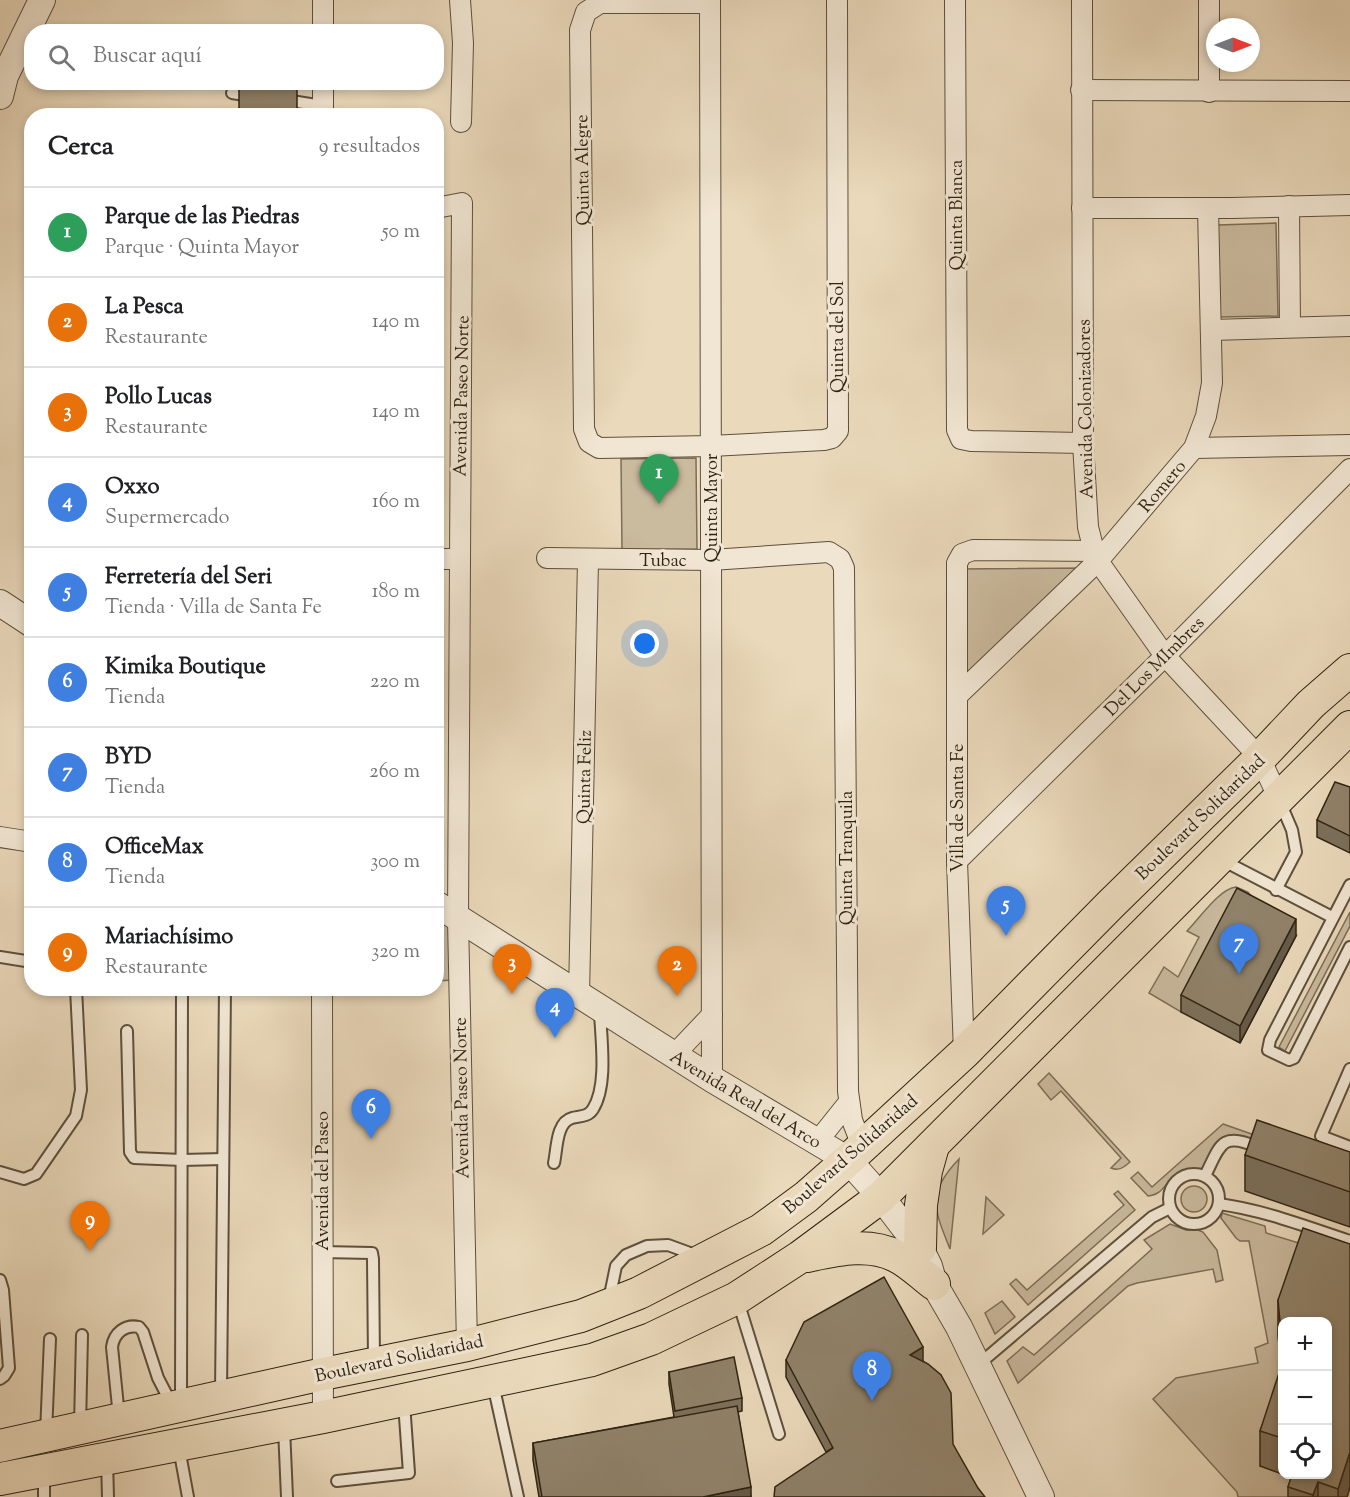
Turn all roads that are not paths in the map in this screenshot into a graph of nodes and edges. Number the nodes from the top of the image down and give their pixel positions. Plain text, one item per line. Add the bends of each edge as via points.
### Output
1 (42, 0) edge
2 (323, 0) edge
3 (460, 0) edge
4 (837, 0) edge
5 (955, 0) edge
6 (1082, 0) edge
7 (1209, 0) edge
8 (710, 2) edge
9 (30, 24) edge
10 (323, 24) edge
11 (24, 37) edge
12 (0, 89) edge
13 (323, 90) edge
14 (1081, 90) junction
15 (1350, 91) edge
16 (1209, 92) junction
17 (232, 93) dead end
18 (0, 96) edge
19 (311, 108) edge
20 (323, 108) edge
21 (461, 122) dead end
22 (1350, 205) edge
23 (444, 206) edge
24 (1289, 206) junction
25 (1082, 208) junction
26 (1208, 208) junction
27 (1350, 326) edge
28 (1290, 327) junction
29 (1212, 330) junction
30 (1083, 442) junction
31 (1350, 445) edge
32 (711, 446) junction
33 (599, 448) joint
34 (1194, 448) junction
35 (1350, 469) edge
36 (1096, 556) junction
37 (546, 558) dead end
38 (444, 559) edge
39 (459, 559) junction
40 (588, 560) junction
41 (711, 560) junction
42 (844, 568) joint
43 (0, 603) edge
44 (24, 619) edge
45 (1165, 657) junction
46 (1350, 670) edge
47 (957, 696) junction
48 (1350, 727) edge
49 (1260, 758) junction
50 (1278, 797) junction
51 (0, 837) edge
52 (24, 841) edge
53 (1219, 858) junction
54 (957, 861) junction
55 (1350, 885) edge
56 (1276, 890) junction
57 (444, 909) edge
58 (1332, 917) junction
59 (458, 919) junction
60 (1350, 947) edge
61 (0, 957) edge
62 (24, 961) edge
63 (76, 996) edge
64 (182, 996) edge
65 (225, 996) edge
66 (322, 996) edge
67 (590, 1002) junction
68 (712, 1015) junction
69 (127, 1031) dead end
70 (964, 1053) junction
71 (674, 1054) junction
72 (1350, 1069) edge
73 (712, 1078) junction
74 (849, 1102) junction
75 (817, 1142) junction
76 (934, 1145) junction
77 (1257, 1147) edge
78 (1350, 1147) edge
79 (855, 1153) junction
80 (223, 1159) junction
81 (182, 1160) junction
82 (554, 1163) dead end
83 (0, 1172) edge
84 (1205, 1176) junction
85 (881, 1197) junction
86 (1218, 1204) junction
87 (1170, 1208) junction
88 (1350, 1241) edge
89 (920, 1248) junction
90 (322, 1252) junction
91 (800, 1257) junction
92 (0, 1280) edge
93 (934, 1284) junction
94 (737, 1298) junction
95 (82, 1335) dead end
96 (50, 1339) dead end
97 (467, 1345) junction
98 (374, 1364) junction
99 (977, 1366) junction
100 (322, 1374) junction
101 (0, 1379) edge
102 (492, 1381) junction
103 (221, 1397) junction
104 (404, 1400) junction
105 (177, 1407) junction
106 (323, 1417) junction
107 (119, 1420) junction
108 (283, 1425) junction
109 (80, 1429) junction
110 (779, 1434) dead end
111 (46, 1436) junction
112 (179, 1444) junction
113 (0, 1446) edge
114 (107, 1457) junction
115 (0, 1479) edge
116 (337, 1481) dead end
117 (44, 1484) edge
118 (108, 1497) edge
119 (188, 1497) edge
120 (287, 1497) edge
121 (518, 1497) edge
122 (1041, 1497) edge

1 - 9 street
2 - 10 street
3 - 21 street
4 - 32 street, Quinta del Sol via 837,431 824,440
5 - 30 street, Quinta Blanca via 957,430 962,438 971,441
6 - 14 street, Avenida Colonizadores
7 - 16 street
8 - 32 street, Quinta Mayor
8 - 33 street, Quinta Alegre via 600,3 586,12 580,30 584,429 589,442
11 - 12 street
12 - 18 street
13 - 20 street
14 - 16 street
14 - 25 street, Avenida Colonizadores
15 - 16 street
17 - 19 lane
22 - 24 street
23 - 39 street, Avenida Paseo Norte via 462,203
24 - 26 street
24 - 28 street
25 - 26 street
25 - 30 street, Avenida Colonizadores
26 - 29 street, Romero
27 - 28 street
28 - 29 street
29 - 34 street, Romero via 1212,383 1206,416
30 - 36 street, Avenida Colonizadores via 1088,527
31 - 34 street
32 - 33 street, Quinta del Sol
32 - 41 street, Quinta Mayor
34 - 36 street, Romero
35 - 45 street, Del Los MImbres
36 - 45 street, Avenida Colonizadores
36 - 47 street, Romero
36 - 47 street, Villa de Santa Fe via 973,550 962,554 957,562
37 - 40 street, Tubac
38 - 39 street
39 - 59 street, Avenida Paseo Norte
40 - 41 street, Tubac
40 - 67 street, Quinta Feliz
41 - 42 street, Tubac via 830,552
41 - 68 street, Quinta Mayor
42 - 74 street, Quinta Tranquila
43 - 44 street
45 - 49 street, Avenida Colonizadores
45 - 54 street, Del Los MImbres
46 - 49 main road, Boulevard Solidaridad
47 - 54 street, Villa de Santa Fe
48 - 50 main road
49 - 50 street, Avenida Colonizadores
49 - 70 main road, Boulevard Solidaridad
50 - 53 main road
50 - 56 lane via 1292,830 1296,852
51 - 52 street
53 - 56 lane
53 - 76 main road
54 - 70 street, Villa de Santa Fe
55 - 58 lane
56 - 58 lane
57 - 59 street, Avenida Real del Arco
58 - 60 lane via 1268,1050 1289,1060 1294,1058
59 - 67 street, Avenida Real del Arco
59 - 97 street, Avenida Paseo Norte
61 - 62 lane
63 - 83 lane via 81,1090 76,1116 36,1174 24,1179
64 - 81 lane
65 - 80 lane
66 - 90 street, Avenida del Paseo
67 - 71 street, Avenida Real del Arco
67 - 82 lane via 602,1084 592,1111 570,1118 561,1128
68 - 71 street
68 - 73 street, Quinta Mayor
69 - 81 lane via 130,1152 140,1159
70 - 79 main road, Boulevard Solidaridad
71 - 73 street, Avenida Real del Arco
72 - 78 lane via 1321,1136
73 - 75 street, Avenida Real del Arco
74 - 75 street
74 - 79 street, Quinta Tranquila
75 - 79 street, Avenida Real del Arco
76 - 85 main road
76 - 89 main road via 921,1205
77 - 84 lane via 1235,1139 1228,1141
79 - 85 street, Avenida Real del Arco
79 - 97 main road, Boulevard Solidaridad via 761,1230 639,1293 581,1316
80 - 81 lane
80 - 103 lane
81 - 105 lane
84 - 86 lane via 1218,1190
84 - 87 lane via 1192,1173 1177,1180 1171,1187
85 - 89 street, Avenida Real del Arco
85 - 91 main road
86 - 87 lane via 1213,1215 1198,1224 1181,1221
86 - 88 lane via 1237,1206
87 - 99 lane via 1152,1217
89 - 93 street, Avenida Real del Arco
90 - 98 lane via 372,1253
90 - 100 street, Avenida del Paseo
91 - 93 main road via 847,1248 871,1248 896,1255
91 - 94 main road
92 - 101 lane via 9,1368
93 - 99 street, Avenida Real del Arco
94 - 102 main road via 651,1339 592,1360
94 - 110 lane
95 - 109 lane
96 - 111 lane
97 - 98 main road, Boulevard Solidaridad
98 - 100 main road, Boulevard Solidaridad
99 - 122 street, Avenida Real del Arco
100 - 103 main road, Boulevard Solidaridad
100 - 106 street, Avenida del Paseo
102 - 104 main road
102 - 121 lane
103 - 105 main road, Boulevard Solidaridad
104 - 106 main road
104 - 116 lane via 408,1473
105 - 107 main road, Boulevard Solidaridad
105 - 107 lane via 158,1378 143,1332 131,1326 118,1332 112,1347
106 - 108 main road
107 - 109 main road, Boulevard Solidaridad
108 - 112 main road
108 - 120 lane
109 - 111 main road, Boulevard Solidaridad
111 - 113 main road, Boulevard Solidaridad
112 - 114 main road
112 - 119 lane
114 - 117 main road
114 - 118 lane
115 - 117 main road

